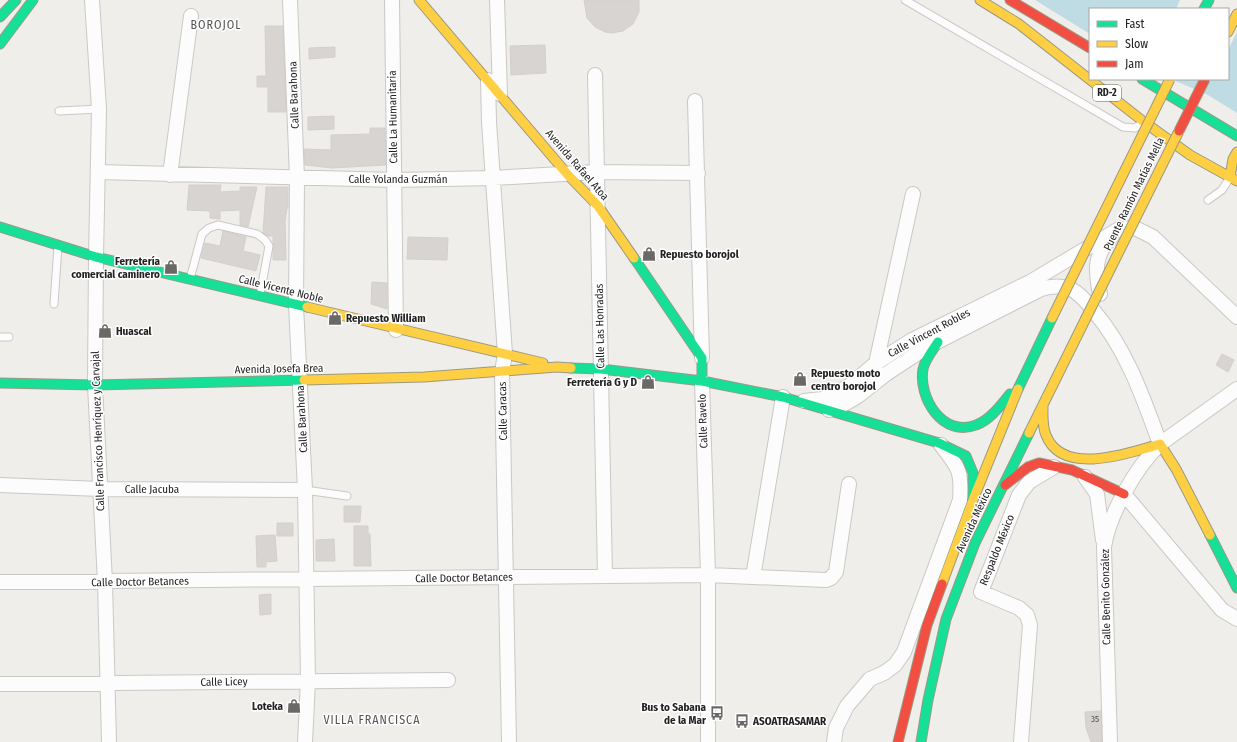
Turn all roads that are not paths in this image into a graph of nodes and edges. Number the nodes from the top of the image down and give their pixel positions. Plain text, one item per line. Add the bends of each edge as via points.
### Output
1 (16, 0) edge
2 (33, 0) edge
3 (92, 0) edge
4 (290, 0) edge
5 (392, 0) edge
6 (419, 0) edge
7 (497, 0) edge
8 (905, 0) edge
9 (980, 0) edge
10 (1010, 0) edge
11 (1237, 14) edge
12 (191, 16) dead end
13 (0, 17) edge
14 (1229, 30) edge
15 (0, 44) edge
16 (1089, 47) edge
17 (595, 75) dead end
18 (1089, 79) edge
19 (488, 80) junction
20 (1090, 80) edge
21 (1144, 80) edge
22 (1170, 80) edge
23 (1205, 80) edge
24 (500, 94) junction
25 (695, 101) dead end
26 (100, 110) junction
27 (60, 111) dead end
28 (1144, 122) junction
29 (1237, 136) edge
30 (1237, 152) edge
31 (98, 172) junction
32 (597, 172) junction
33 (698, 173) junction
34 (170, 175) junction
35 (568, 175) junction
36 (297, 178) junction
37 (494, 178) junction
38 (1234, 179) edge
39 (395, 180) junction
40 (913, 194) dead end
41 (1208, 200) dead end
42 (598, 206) junction
43 (0, 227) edge
44 (1120, 228) junction
45 (58, 246) junction
46 (96, 257) junction
47 (190, 279) junction
48 (260, 297) junction
49 (54, 304) dead end
50 (296, 305) junction
51 (1237, 317) edge
52 (1052, 318) joint
53 (1085, 320) joint
54 (1107, 325) junction
55 (396, 330) junction
56 (0, 337) edge
57 (9, 337) dead end
58 (938, 342) junction
59 (505, 354) junction
60 (702, 358) junction
61 (876, 363) junction
62 (557, 367) junction
63 (601, 369) junction
64 (502, 372) junction
65 (1023, 376) junction
66 (300, 380) junction
67 (702, 381) junction
68 (0, 383) edge
69 (874, 383) junction
70 (95, 385) junction
71 (1237, 389) edge
72 (783, 397) junction
73 (801, 401) junction
74 (1043, 405) junction
75 (829, 410) junction
76 (939, 443) junction
77 (1160, 444) junction
78 (1054, 467) junction
79 (1083, 475) junction
80 (849, 484) dead end
81 (0, 485) edge
82 (1002, 487) junction
83 (100, 489) junction
84 (305, 490) junction
85 (1124, 494) junction
86 (347, 496) dead end
87 (973, 500) junction
88 (1104, 547) junction
89 (708, 575) junction
90 (605, 576) junction
91 (753, 577) junction
92 (506, 578) junction
93 (306, 580) junction
94 (0, 582) edge
95 (105, 582) junction
96 (1237, 588) edge
97 (1237, 620) edge
98 (448, 680) dead end
99 (308, 681) junction
100 (107, 683) junction
101 (0, 684) edge
102 (109, 742) edge
103 (305, 742) edge
104 (510, 742) edge
105 (708, 742) edge
106 (834, 742) edge
107 (898, 742) edge
108 (921, 742) edge
109 (1021, 742) edge
110 (1110, 742) edge

1 - 13 main road
2 - 15 main road
3 - 26 street, Calle Francisco Henríquez y Carvajal
4 - 36 street, Calle Barahona
5 - 39 street, Calle La Humanitaria
6 - 19 main road, Avenida Rafael Atoa
7 - 24 street
8 - 28 lane via 1123,127 1135,128
9 - 18 main road, RD-2 via 1019,24
10 - 16 main road
11 - 14 main road
12 - 34 street
17 - 32 street, Calle Las Honradas
19 - 24 main road, Avenida Rafael Atoa
19 - 37 street, Calle Caracas
20 - 28 main road, RD-2
21 - 29 main road
22 - 52 main road, Puente Ramón Matías Mella, bridge
23 - 53 main road, Puente Ramón Matías Mella, bridge
24 - 35 main road, Avenida Rafael Atoa
25 - 33 street, Calle Ravelo
26 - 27 lane
26 - 31 street, Calle Francisco Henríquez y Carvajal
28 - 38 main road, RD-2 via 1190,155
30 - 38 main road via 1232,159
31 - 34 street, Calle Yolanda Guzmán
31 - 46 street, Calle Francisco Henríquez y Carvajal
32 - 33 street, Calle Yolanda Guzmán
32 - 35 street, Calle Yolanda Guzmán
32 - 42 street, Calle Las Honradas
33 - 60 street, Calle Ravelo
34 - 36 street, Calle Yolanda Guzmán
35 - 37 street, Calle Yolanda Guzmán
35 - 42 main road, Avenida Rafael Atoa
36 - 39 street, Calle Yolanda Guzmán
36 - 50 street, Calle Barahona
37 - 39 street, Calle Yolanda Guzmán
37 - 59 street, Calle Caracas
38 - 41 lane
39 - 55 street, Calle La Humanitaria
40 - 61 street
42 - 60 main road, Avenida Rafael Atoa
42 - 63 street, Calle Las Honradas
43 - 45 main road, Calle Vicente Noble
44 - 51 street via 1135,228 1154,238
44 - 54 street via 1102,247 1096,274
44 - 61 street, Calle Vincent Robles via 1044,273 912,340
45 - 46 main road, Calle Vicente Noble
45 - 49 lane
46 - 47 main road, Calle Vicente Noble
46 - 70 street, Calle Francisco Henríquez y Carvajal
47 - 48 main road, Calle Vicente Noble
47 - 48 lane via 202,234 209,228 218,225 257,234 269,246
48 - 50 main road, Calle Vicente Noble
50 - 55 main road, Calle Vicente Noble
50 - 66 street, Calle Barahona
52 - 65 main road, Avenida México
53 - 74 main road, Avenida México
54 - 58 street via 1082,297 1070,289 1054,285 1041,289
54 - 77 street via 1131,370
55 - 59 main road, Calle Vicente Noble
56 - 57 lane
58 - 65 main road via 923,367 922,386 925,399 932,411 952,425 976,425 996,412
58 - 69 street
59 - 62 main road, Calle Vicente Noble
59 - 64 street, Calle Caracas
60 - 67 main road, Calle Ravelo
61 - 69 street
61 - 73 street, Calle Vincent Robles via 849,386 835,394 822,399
62 - 63 main road, Calle Vincent Robles
62 - 64 main road, Avenida Josefa Brea
63 - 67 main road, Calle Vincent Robles
63 - 90 street, Calle Las Honradas
64 - 66 main road, Avenida Josefa Brea
64 - 92 street, Calle Caracas
65 - 87 main road, Avenida México
66 - 70 main road, Avenida Josefa Brea
66 - 84 street, Calle Barahona
67 - 72 main road, Calle Vincent Robles
67 - 89 street, Calle Ravelo
68 - 70 main road, Avenida Josefa Brea
69 - 75 street via 858,396
70 - 83 street, Calle Francisco Henríquez y Carvajal
71 - 77 street, Calle Benito González
72 - 73 main road, Calle Vincent Robles
72 - 91 street
73 - 75 main road, Avenida México
74 - 77 main road via 1047,438 1055,449 1074,458 1090,460 1119,457
74 - 82 main road, Avenida México
75 - 76 main road, Avenida México
76 - 87 main road, Avenida México via 966,456 973,473
76 - 106 street via 956,466 961,478 960,500 904,652 895,665 870,679 847,706 836,728
77 - 85 street, Calle Benito González via 1149,454
77 - 96 main road via 1176,469
78 - 79 main road
78 - 82 main road via 1039,463 1028,467
78 - 109 street, Respaldo México via 1029,482 1019,495 981,592 1019,608 1027,615 1030,624
79 - 85 main road
79 - 88 street via 1097,494
80 - 91 street, Calle Doctor Betances via 836,572 831,578 826,580
81 - 83 street, Calle Jacuba
82 - 108 main road, Avenida México via 975,543 946,619
83 - 84 street, Calle Jacuba
83 - 95 street, Calle Francisco Henríquez y Carvajal
84 - 86 lane
84 - 93 street, Calle Barahona
85 - 88 street, Calle Benito González via 1106,533
85 - 97 street via 1222,610
87 - 107 main road, Avenida México via 927,625
88 - 110 street, Calle Benito González
89 - 90 street, Calle Doctor Betances
89 - 91 street, Calle Doctor Betances
89 - 105 street, Calle Ravelo
90 - 92 street, Calle Doctor Betances
92 - 93 street, Calle Doctor Betances
92 - 104 street, Calle Caracas
93 - 95 street, Calle Doctor Betances
93 - 99 street, Calle Barahona
94 - 95 street, Calle Doctor Betances
95 - 100 street, Calle Francisco Henríquez y Carvajal
98 - 99 street, Calle Licey
99 - 100 street, Calle Licey
99 - 103 street, Calle Barahona
100 - 101 street, Calle Licey
100 - 102 street, Calle Francisco Henríquez y Carvajal

